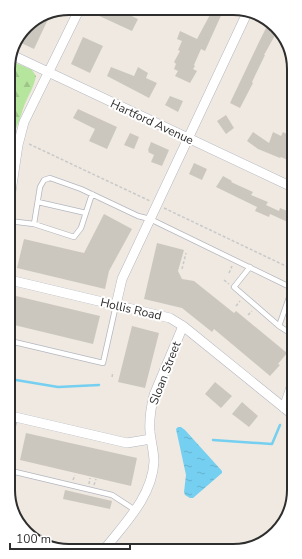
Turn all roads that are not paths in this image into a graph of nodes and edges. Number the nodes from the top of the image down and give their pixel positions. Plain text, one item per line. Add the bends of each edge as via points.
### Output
1 (73, 15) edge
2 (245, 17) edge
3 (16, 57) edge
4 (48, 73) junction
5 (189, 139) junction
6 (15, 154) edge
7 (287, 185) edge
8 (92, 194) junction
9 (38, 202) junction
10 (86, 213) junction
11 (150, 219) junction
12 (15, 222) edge
13 (34, 224) junction
14 (250, 267) junction
15 (15, 281) edge
16 (287, 286) edge
17 (287, 303) edge
18 (116, 305) junction
19 (183, 326) junction
20 (279, 326) junction
21 (287, 331) edge
22 (15, 342) edge
23 (287, 399) edge
24 (284, 408) junction
25 (287, 410) edge
26 (15, 416) edge
27 (151, 439) junction
28 (15, 472) edge
29 (135, 510) junction
30 (109, 544) edge

1 - 4 street
2 - 5 street
3 - 4 street, Hartford Avenue
4 - 5 street, Hartford Avenue
4 - 6 street via 24,122
5 - 7 street, Hartford Avenue
5 - 11 street
8 - 9 lane via 50,178 44,180 40,187
8 - 10 lane
8 - 11 lane
9 - 10 lane
9 - 13 lane
10 - 13 lane via 81,228 74,237
11 - 14 lane
11 - 18 street via 122,279
12 - 13 lane
14 - 16 lane
14 - 20 lane via 234,287
15 - 18 street, Hollis Road
17 - 20 lane
18 - 19 street, Hollis Road via 164,316
18 - 22 lane via 103,363
19 - 24 street, Hollis Road
19 - 27 street, Sloan Street via 154,395 150,420
20 - 21 lane
23 - 24 street
24 - 25 street, Hollis Road
26 - 27 street via 127,443
27 - 29 street, Sloan Street via 154,462 152,475 145,496
28 - 29 lane via 112,495
29 - 30 street, Sloan Street

